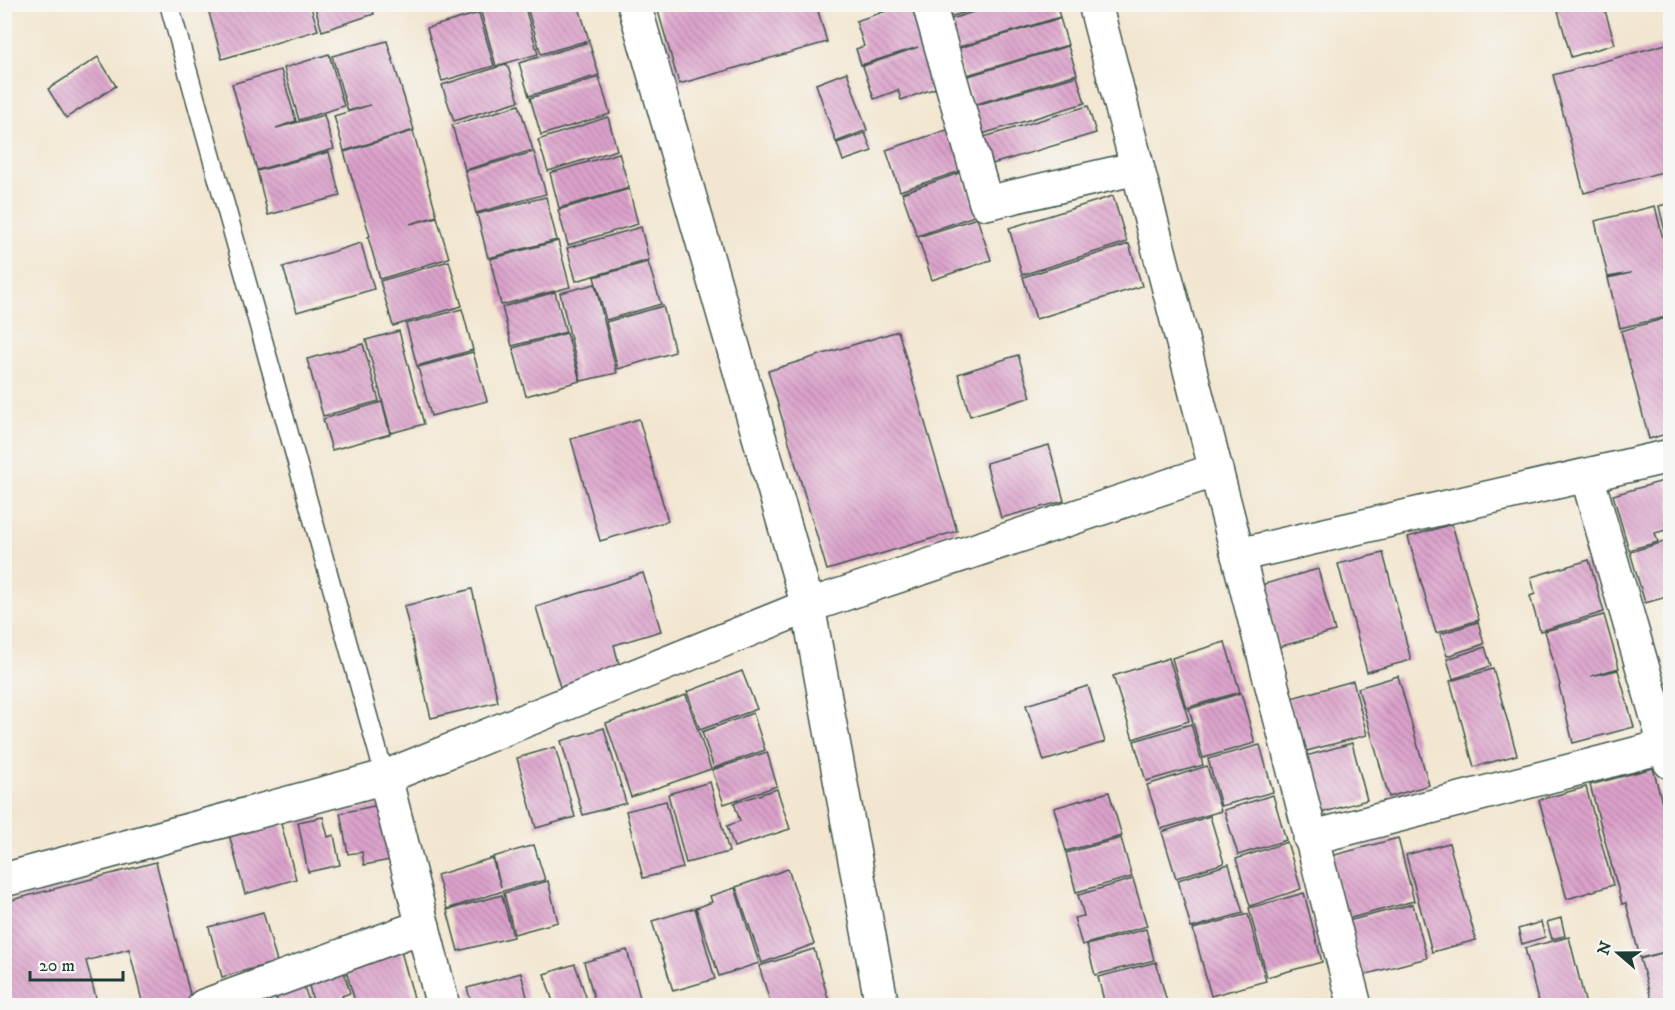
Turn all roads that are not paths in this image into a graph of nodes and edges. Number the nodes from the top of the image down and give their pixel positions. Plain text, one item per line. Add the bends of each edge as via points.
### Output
1 (169, 4) edge
2 (634, 4) edge
3 (929, 4) edge
4 (1095, 4) edge
5 (1137, 168) junction
6 (1671, 456) edge
7 (1216, 470) junction
8 (1587, 476) junction
9 (1238, 555) junction
10 (808, 606) junction
11 (1669, 751) edge
12 (385, 777) junction
13 (1310, 838) junction
14 (4, 880) edge
15 (423, 926) junction
16 (204, 1005) edge
17 (443, 1005) edge
18 (882, 1005) edge
19 (1355, 1005) edge

1 - 12 lane
2 - 10 street
3 - 5 street via 986,203
4 - 5 street
5 - 7 street
6 - 8 street
7 - 9 street
7 - 10 street
8 - 9 street
8 - 11 street
9 - 13 street
10 - 12 street
10 - 18 street
11 - 13 street
12 - 14 street
12 - 15 street
13 - 19 street
15 - 16 street
15 - 17 street

